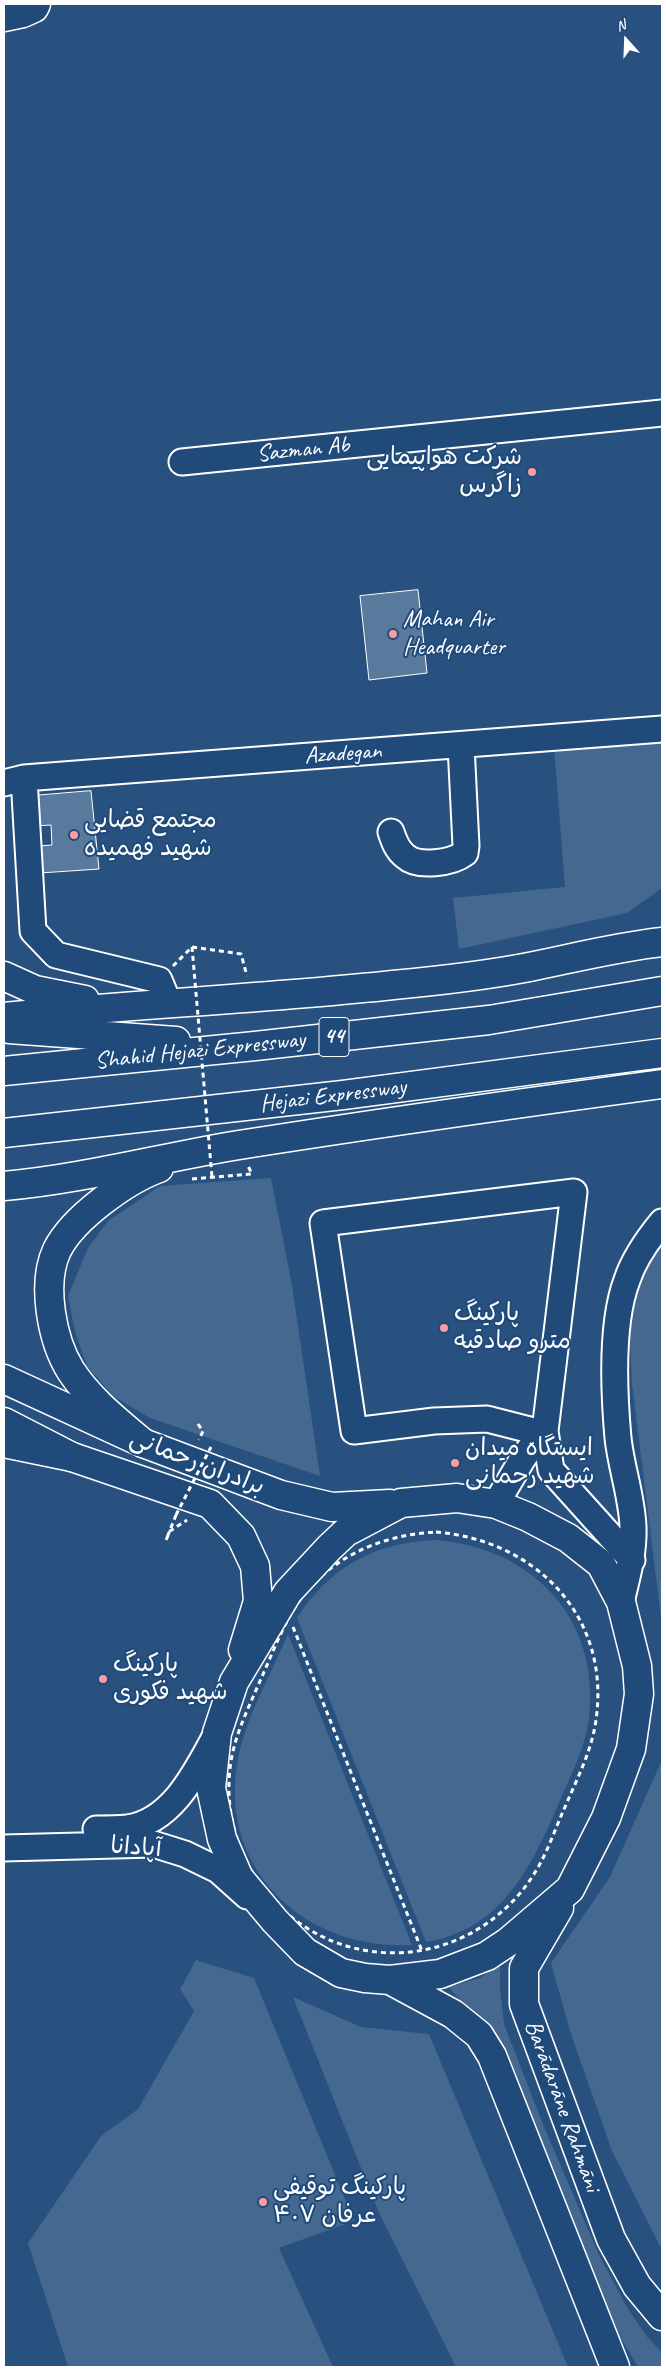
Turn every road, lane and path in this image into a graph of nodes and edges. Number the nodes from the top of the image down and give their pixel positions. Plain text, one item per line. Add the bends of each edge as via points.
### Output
1 (36, 4) edge
2 (4, 17) edge
3 (662, 413) edge
4 (182, 462) dead end
5 (662, 729) edge
6 (461, 744) junction
7 (14, 781) edge
8 (391, 832) dead end
9 (662, 935) edge
10 (650, 944) edge
11 (241, 954) dead end
12 (4, 976) edge
13 (662, 991) edge
14 (169, 1004) junction
15 (111, 1006) junction
16 (4, 1017) edge
17 (4, 1028) edge
18 (255, 1046) junction
19 (662, 1053) edge
20 (4, 1071) edge
21 (662, 1084) edge
22 (662, 1101) edge
23 (463, 1112) junction
24 (4, 1133) edge
25 (238, 1145) junction
26 (135, 1163) junction
27 (4, 1168) edge
28 (252, 1174) dead end
29 (4, 1186) edge
30 (662, 1222) edge
31 (4, 1379) edge
32 (4, 1422) edge
33 (198, 1424) dead end
34 (4, 1443) edge
35 (143, 1443) junction
36 (72, 1457) junction
37 (523, 1458) junction
38 (551, 1470) junction
39 (401, 1503) junction
40 (496, 1504) junction
41 (170, 1531) dead end
42 (632, 1560) junction
43 (621, 1602) junction
44 (289, 1604) junction
45 (234, 1682) junction
46 (218, 1733) junction
47 (4, 1832) edge
48 (4, 1848) edge
49 (570, 1889) junction
50 (275, 1921) junction
51 (422, 1950) junction
52 (427, 1977) junction
53 (390, 1980) junction
54 (662, 2316) edge
55 (600, 2327) junction
56 (615, 2367) edge
57 (625, 2367) edge

1 - 2 main road via 23,14
3 - 4 street, Sazman Ab
5 - 6 street, Azadegan
6 - 7 street, Azadegan
6 - 8 street via 465,853 456,859 420,863 405,857
7 - 14 street via 33,931 56,955 159,980
9 - 10 main road
10 - 14 main road via 522,968 394,985
11 - 28 path, bridge via 192,947 212,1177
12 - 15 main road via 35,990
13 - 18 main road, Shahid Hejazi Expressway / 44 via 489,1020
14 - 15 main road
15 - 16 main road
17 - 18 main road
18 - 20 main road, Shahid Hejazi Expressway / 44
19 - 24 main road, Hejazi Expressway via 343,1096
21 - 23 main road
22 - 23 main road
23 - 25 main road
25 - 26 main road
25 - 35 main road via 156,1168 117,1190 85,1215 57,1251 49,1289 51,1319 60,1348 71,1370 96,1403
26 - 27 main road
26 - 29 main road via 56,1181
30 - 42 street via 648,1239 627,1279 618,1313 615,1369 618,1438 633,1526
31 - 35 main road, برادران رحمانی
32 - 36 main road, برادران رحمانی
33 - 41 path, bridge via 203,1431 198,1443 212,1447 166,1540
34 - 36 main road
35 - 39 main road, برادران رحمانی via 281,1495 332,1507
36 - 45 main road, برادران رحمانی via 210,1504 241,1536 254,1566 258,1601
37 - 38 street via 537,1456
37 - 38 street via 534,1443 534,1431 487,1419 434,1421 354,1431 323,1223 574,1192 545,1431
37 - 40 street
38 - 42 street
39 - 40 main road, برادران رحمانی via 457,1498
39 - 44 main road via 346,1532
40 - 43 main road, برادران رحمانی via 568,1538 600,1564
42 - 43 street
43 - 49 main road, Barādarāne Rahmāni via 637,1666 639,1694 631,1749 606,1818
44 - 45 main road
44 - 51 path
44 - 51 path via 233,1751 229,1808 240,1850 265,1893 308,1930 348,1947 369,1951
44 - 51 path via 353,1553 393,1538 436,1532 478,1538 524,1559 565,1598 586,1636 597,1678 596,1720 584,1762 538,1866 522,1890 492,1920 454,1942
45 - 46 main road
46 - 47 street, آپادانا via 192,1780 179,1796 165,1810 144,1822 128,1828
46 - 50 main road via 211,1788 222,1839 239,1878
48 - 50 street, آپادانا via 153,1844 185,1854 218,1870
49 - 52 main road via 487,1956 464,1967
49 - 54 main road, Barādarāne Rahmāni via 524,1968 524,2004 611,2239 637,2286
50 - 53 main road via 305,1952 323,1965 341,1973
51 - 52 path
52 - 53 main road
53 - 55 main road, Barādarāne Rahmāni via 453,2014 479,2035 492,2056
55 - 56 main road, Barādarāne Rahmāni
55 - 57 main road

